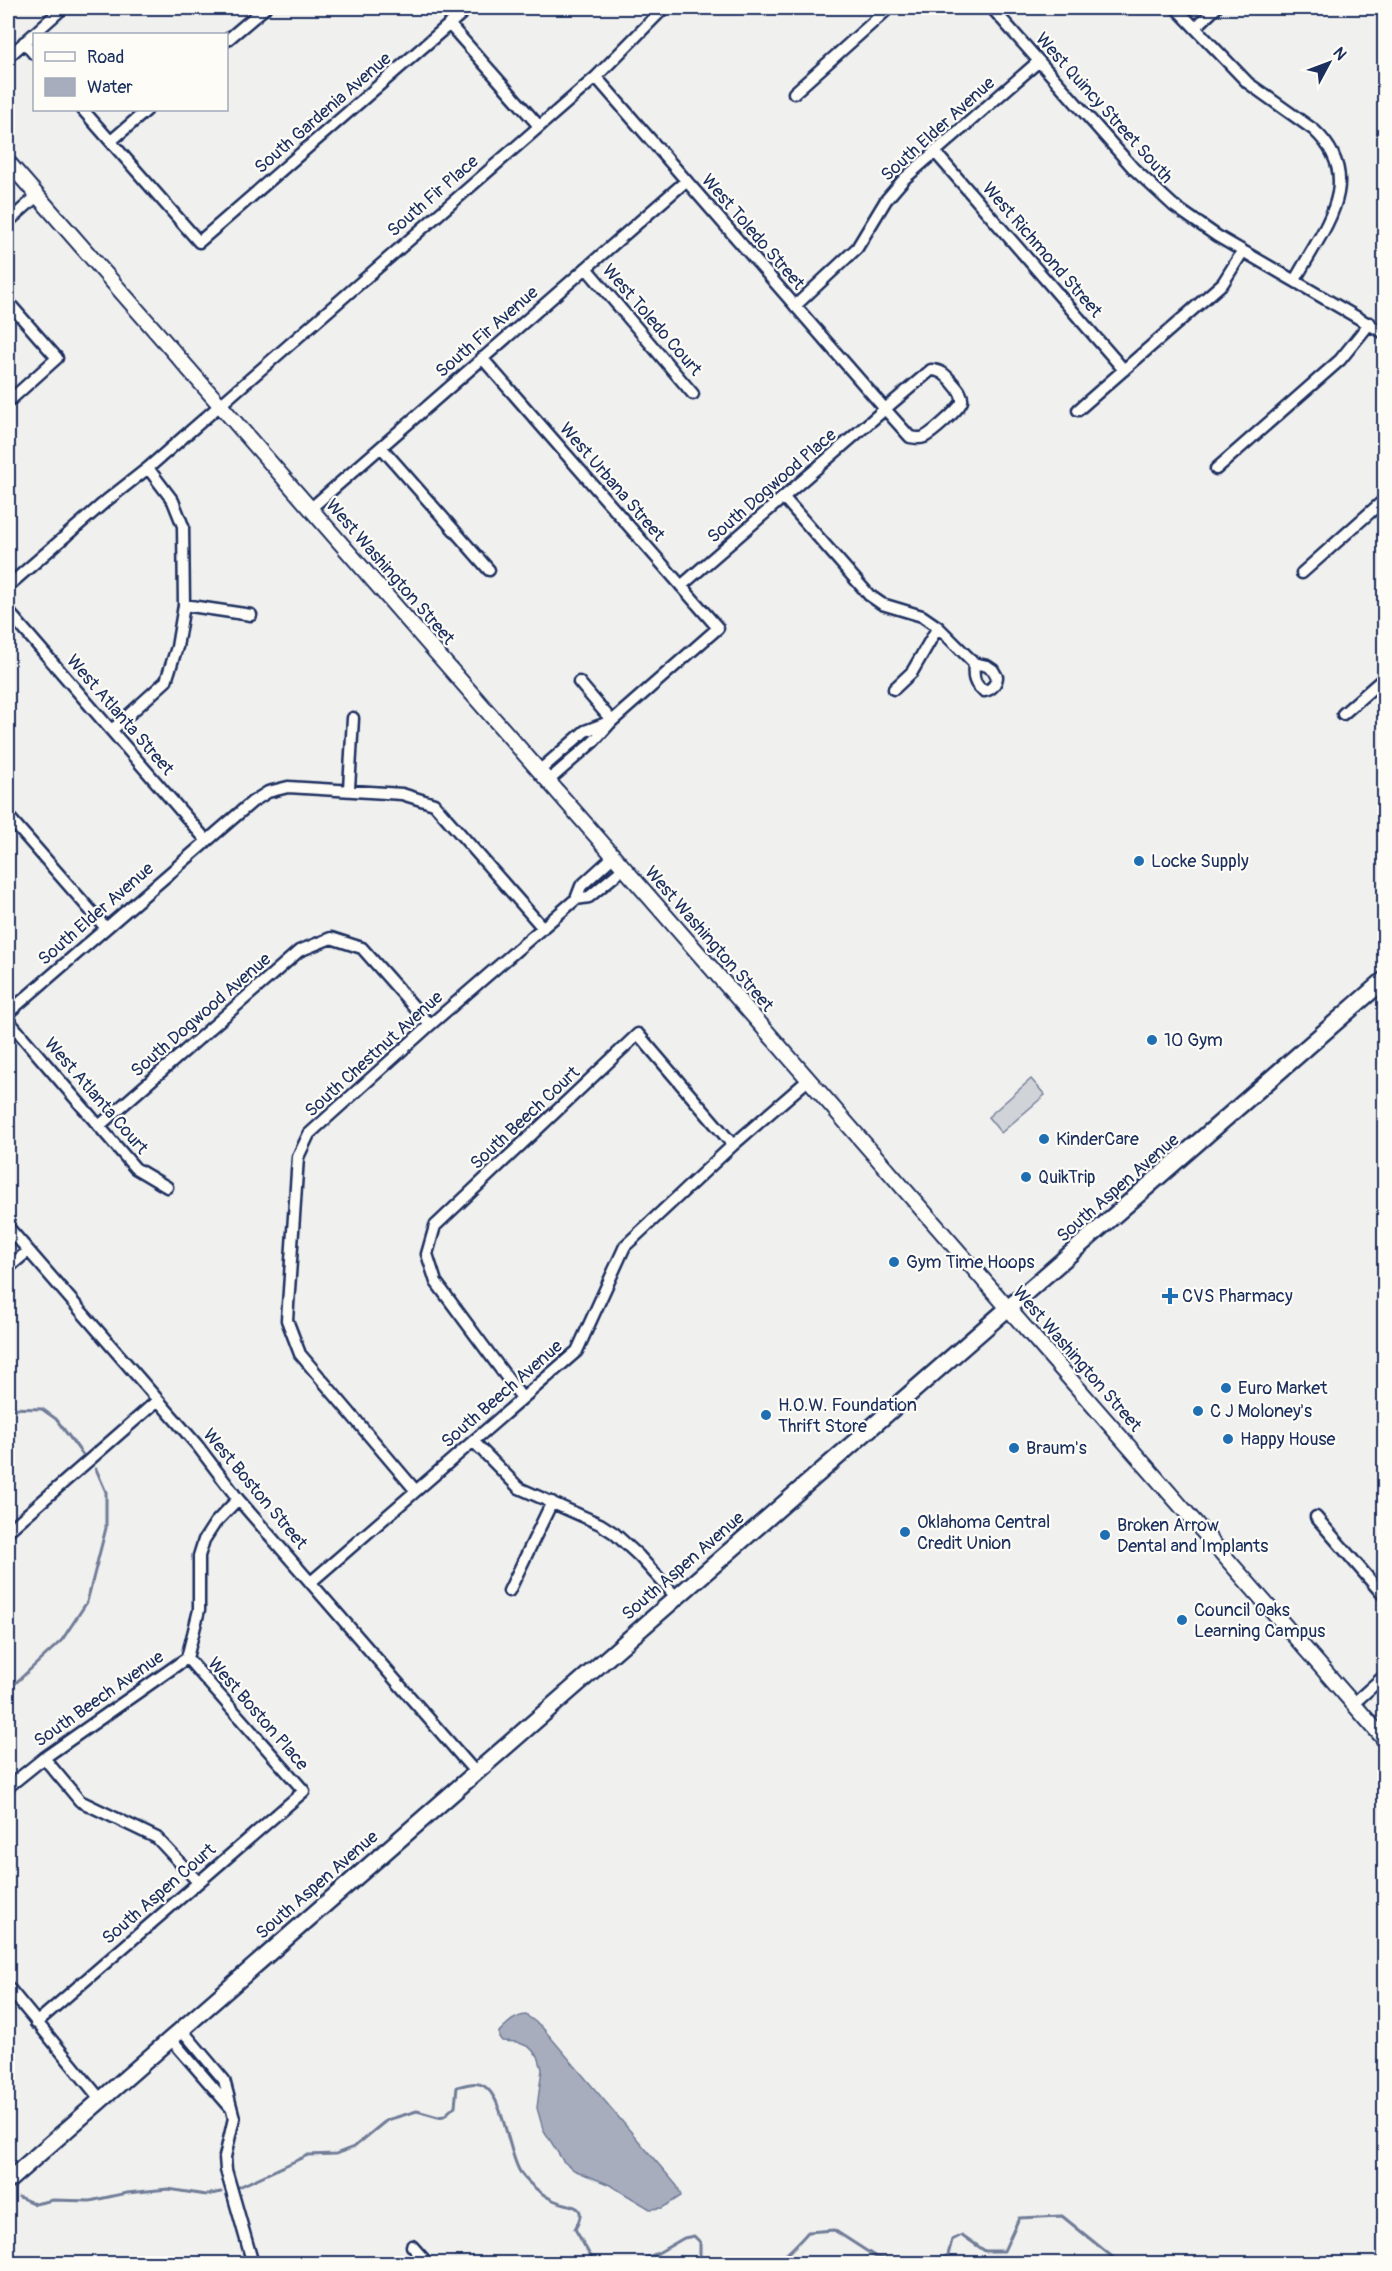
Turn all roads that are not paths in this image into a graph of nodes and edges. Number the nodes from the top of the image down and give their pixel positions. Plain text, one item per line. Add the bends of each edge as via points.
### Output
1 (63, 8) edge
2 (265, 8) edge
3 (468, 8) edge
4 (664, 8) edge
5 (890, 8) edge
6 (992, 8) edge
7 (1176, 8) edge
8 (1216, 8) edge
9 (449, 24) junction
10 (1195, 28) junction
11 (34, 33) edge
12 (33, 34) edge
13 (228, 39) edge
14 (24, 42) junction
15 (33, 53) edge
16 (8, 57) edge
17 (1038, 61) junction
18 (596, 77) junction
19 (794, 93) dead end
20 (84, 111) edge
21 (146, 111) edge
22 (539, 126) junction
23 (111, 141) junction
24 (934, 151) junction
25 (8, 162) edge
26 (686, 180) junction
27 (37, 196) junction
28 (8, 222) edge
29 (1243, 251) junction
30 (586, 268) junction
31 (1295, 280) junction
32 (8, 302) edge
33 (795, 306) junction
34 (1370, 323) junction
35 (1384, 333) edge
36 (482, 358) junction
37 (1124, 370) junction
38 (693, 394) dead end
39 (8, 402) edge
40 (220, 405) junction
41 (885, 409) junction
42 (1078, 410) dead end
43 (381, 447) junction
44 (148, 468) junction
45 (1216, 469) dead end
46 (784, 498) junction
47 (1384, 500) edge
48 (310, 509) junction
49 (489, 570) dead end
50 (1302, 573) dead end
51 (8, 586) edge
52 (681, 586) junction
53 (184, 605) junction
54 (8, 611) edge
55 (251, 615) dead end
56 (938, 627) junction
57 (974, 663) dead end
58 (1384, 678) edge
59 (579, 682) dead end
60 (894, 689) dead end
61 (1343, 714) dead end
62 (353, 718) dead end
63 (612, 721) junction
64 (112, 730) junction
65 (544, 776) junction
66 (349, 789) junction
67 (8, 816) edge
68 (207, 842) junction
69 (614, 856) junction
70 (624, 868) junction
71 (576, 899) junction
72 (105, 927) junction
73 (543, 928) junction
74 (1384, 980) edge
75 (8, 1013) edge
76 (8, 1020) edge
77 (430, 1025) junction
78 (808, 1080) junction
79 (99, 1126) junction
80 (733, 1145) junction
81 (166, 1187) dead end
82 (8, 1227) edge
83 (28, 1251) junction
84 (8, 1268) edge
85 (1009, 1308) junction
86 (522, 1398) junction
87 (158, 1400) junction
88 (473, 1442) junction
89 (416, 1491) junction
90 (238, 1499) junction
91 (552, 1502) junction
92 (1316, 1517) dead end
93 (8, 1531) edge
94 (310, 1582) junction
95 (509, 1591) dead end
96 (1384, 1596) edge
97 (677, 1598) junction
98 (188, 1658) junction
99 (1384, 1676) edge
100 (1354, 1703) junction
101 (1384, 1739) edge
102 (45, 1758) junction
103 (476, 1773) junction
104 (8, 1787) edge
105 (304, 1791) joint
106 (198, 1882) junction
107 (8, 1987) edge
108 (36, 2023) junction
109 (176, 2035) junction
110 (101, 2100) junction
111 (8, 2181) edge
112 (412, 2246) dead end
113 (253, 2264) edge
114 (428, 2264) edge

1 - 11 street
2 - 13 street
3 - 9 street, South Gardenia Avenue
4 - 18 street, South Fir Place
5 - 19 street
6 - 17 street, West Quincy Street South
7 - 10 street
8 - 10 street
9 - 22 street
9 - 23 street, South Gardenia Avenue via 199,242
10 - 31 street via 1248,83 1314,130 1335,155 1340,181 1335,207
12 - 14 street
14 - 15 street
14 - 16 street
17 - 24 street, South Elder Avenue
17 - 29 street, West Quincy Street South via 1150,185 1196,223
18 - 22 street, South Fir Place
18 - 26 street, West Toledo Street
20 - 23 street
21 - 23 street
22 - 40 street, South Fir Place
24 - 33 street, South Elder Avenue via 894,189 866,237 847,259
24 - 37 street, West Richmond Street
25 - 27 main road, West Washington Street
26 - 30 street, South Fir Avenue
26 - 33 street, West Toledo Street
27 - 28 street
27 - 40 main road, West Washington Street
29 - 31 street, West Quincy Street South
29 - 37 street via 1223,283
30 - 36 street, South Fir Avenue
30 - 38 street, West Toledo Court
31 - 34 street, West Quincy Street South
32 - 39 street via 57,358
33 - 41 street, West Toledo Street
34 - 35 street, West Quincy Street South
34 - 45 street via 1340,360
36 - 43 street, South Fir Avenue
36 - 52 street, West Urbana Street
37 - 42 street
40 - 44 street
40 - 48 main road, West Washington Street
41 - 41 street, South Dogwood Place via 910,437 925,437 959,408 961,392 938,370 931,370
41 - 46 street, South Dogwood Place
43 - 48 street, South Fir Avenue
43 - 49 street
44 - 51 street
44 - 53 street via 173,501 183,526
46 - 52 street, South Dogwood Place
46 - 56 street via 869,595 882,604 922,616
47 - 50 street
48 - 65 main road, West Washington Street
52 - 63 street, West Urbana Street via 718,628
53 - 55 street
53 - 64 street via 166,681
54 - 64 street, West Atlanta Street
56 - 57 street
56 - 60 street via 912,672
58 - 61 street
59 - 63 street
62 - 66 street
63 - 65 street via 585,731
64 - 68 street, West Atlanta Street
65 - 69 main road, West Washington Street
66 - 68 street, South Elder Avenue via 288,787 268,792
66 - 73 street, South Elder Avenue via 402,794 434,804
67 - 72 street
68 - 72 street, South Elder Avenue
69 - 70 main road, West Washington Street
69 - 71 street, South Chestnut Avenue via 581,886
70 - 71 street, South Chestnut Avenue via 589,897
70 - 78 main road, West Washington Street
71 - 73 street, South Chestnut Avenue
72 - 75 street, South Elder Avenue
73 - 77 street, South Chestnut Avenue
74 - 85 main road, South Aspen Avenue
76 - 79 street, West Atlanta Court
77 - 79 street, South Dogwood Avenue via 362,948 331,938 299,951
77 - 89 street, South Chestnut Avenue via 309,1134 298,1157 287,1320 300,1354
78 - 80 street, South Beech Avenue
78 - 85 main road, West Washington Street
79 - 81 street, West Atlanta Court via 135,1168
80 - 86 street, South Beech Avenue via 625,1246 577,1351
80 - 86 street, South Beech Court via 638,1034 435,1226 427,1254 436,1282
82 - 83 street, West Boston Street
83 - 84 street
83 - 87 street, West Boston Street
85 - 97 main road, South Aspen Avenue
85 - 100 main road, West Washington Street
86 - 88 street, South Beech Avenue
87 - 90 street, West Boston Street
87 - 93 street
88 - 89 street, South Beech Avenue
88 - 91 street via 519,1488
89 - 94 street, South Beech Avenue
90 - 94 street, West Boston Street
90 - 98 street, South Beech Avenue via 204,1540 199,1556 199,1610
91 - 95 street
91 - 97 street via 614,1533
92 - 96 street
94 - 103 street, West Boston Street
97 - 103 main road, South Aspen Avenue
98 - 102 street, South Beech Avenue
98 - 105 street, West Boston Place
99 - 100 street
100 - 101 main road, West Washington Street
102 - 104 street, South Beech Avenue
102 - 106 street via 80,1801 157,1838
103 - 109 main road, South Aspen Avenue
105 - 106 street, South Aspen Court
106 - 108 street, South Aspen Court
107 - 108 street
108 - 110 street
109 - 110 main road, South Aspen Avenue
109 - 113 street via 232,2109 226,2170
110 - 111 main road, South Aspen Avenue
112 - 114 street

